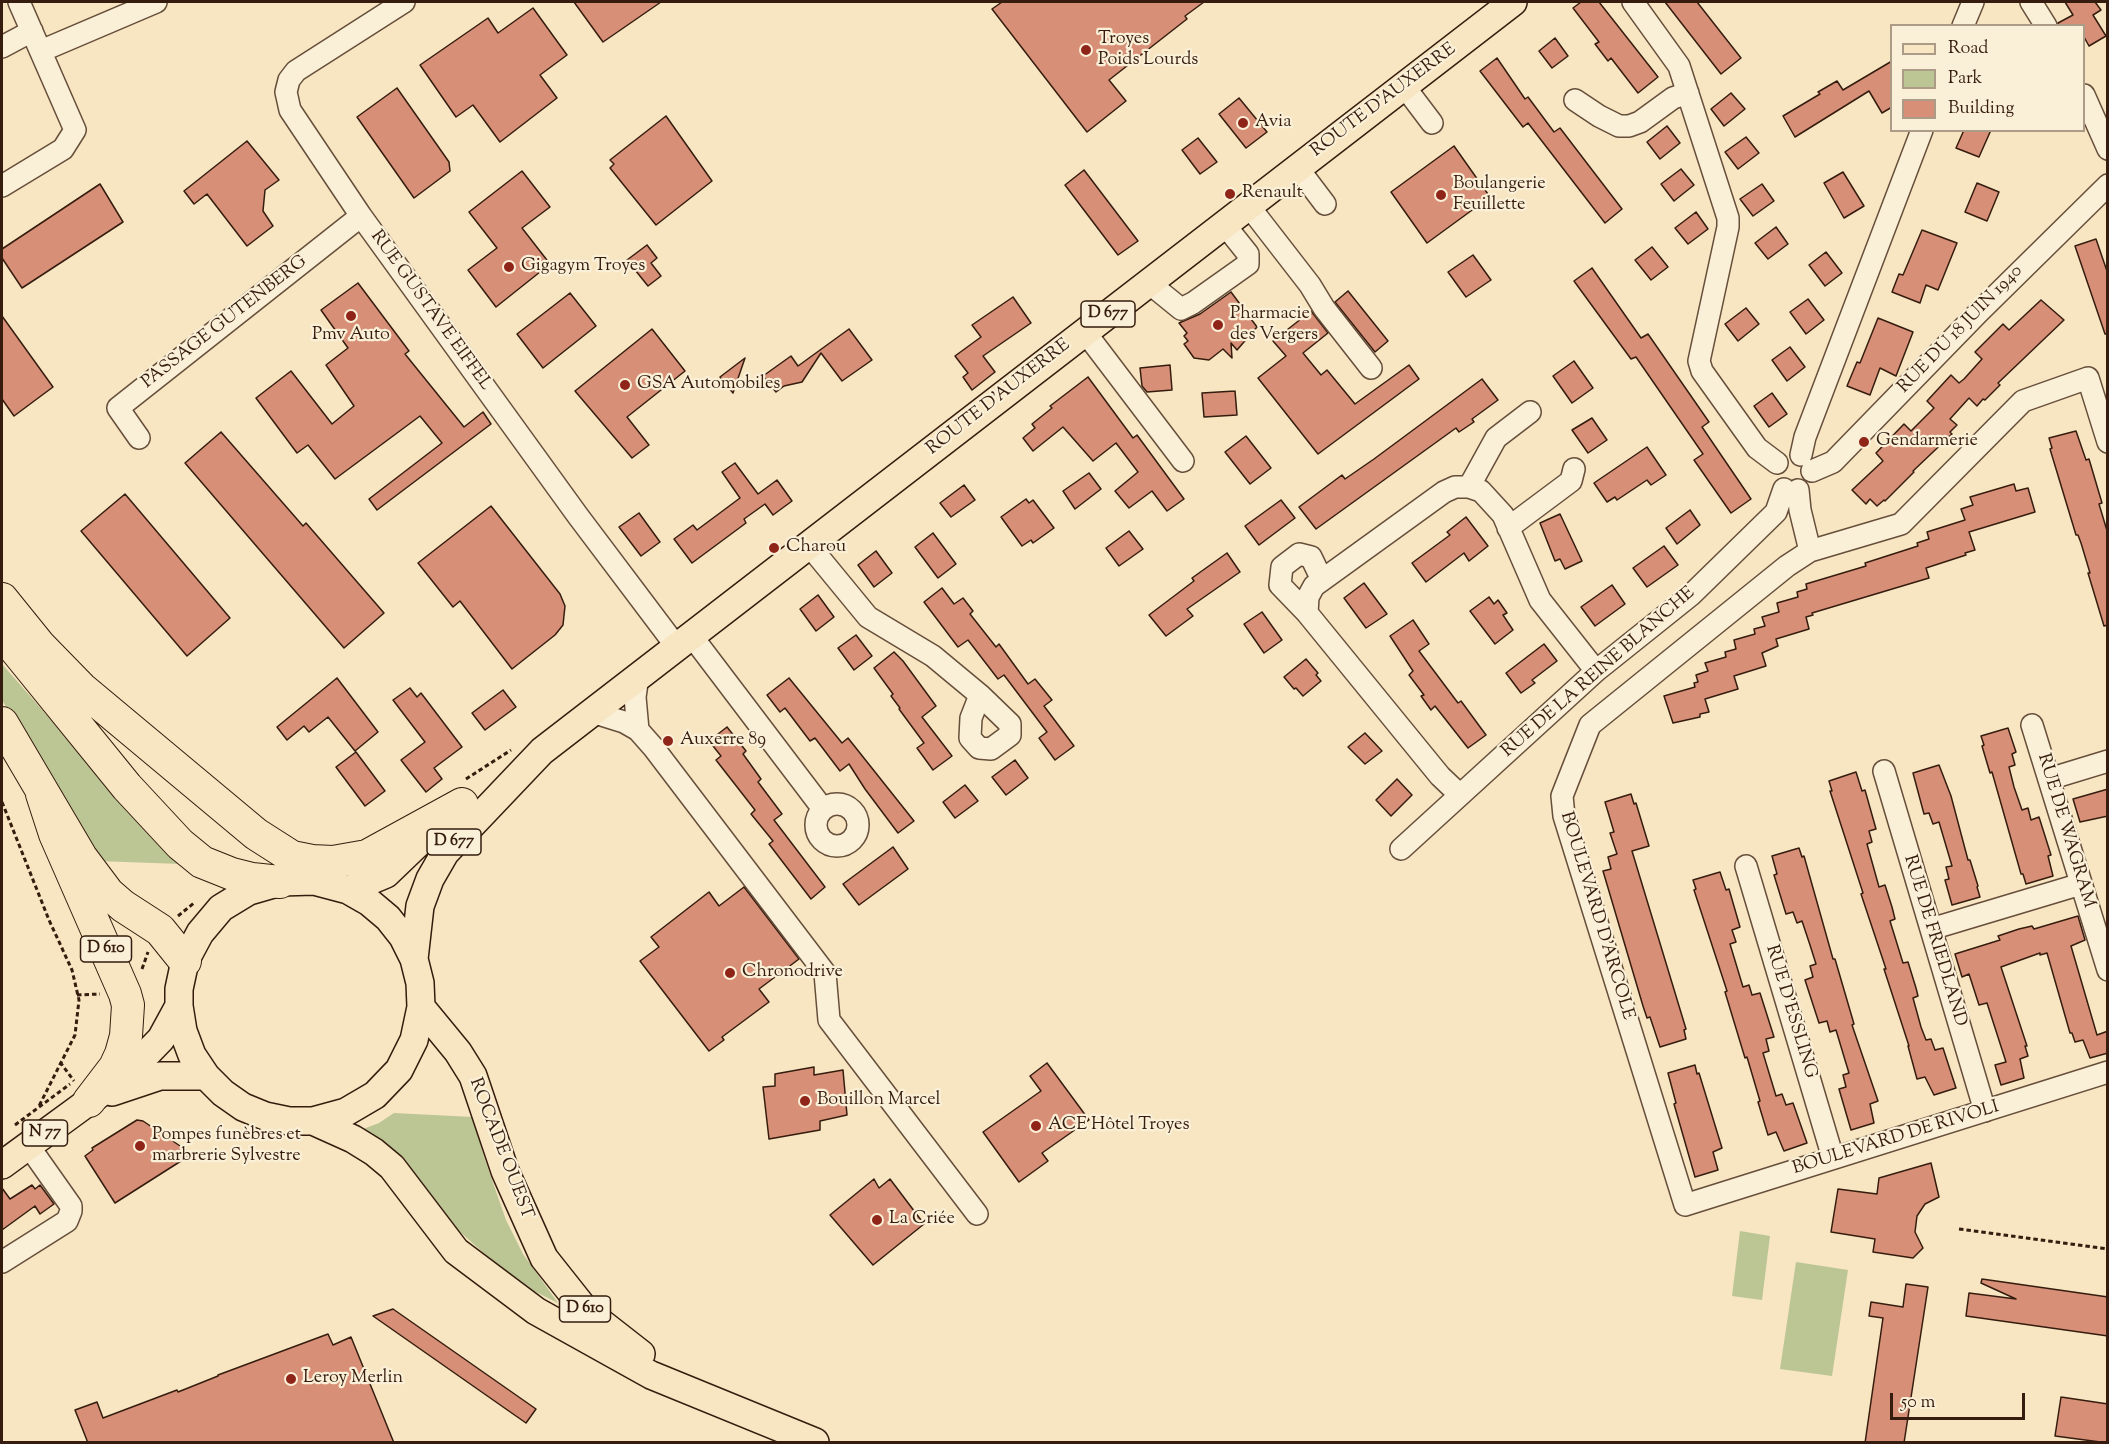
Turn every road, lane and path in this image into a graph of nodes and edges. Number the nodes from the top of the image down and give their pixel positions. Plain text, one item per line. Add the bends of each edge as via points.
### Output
1 (20, 2) edge
2 (156, 2) edge
3 (404, 2) edge
4 (1513, 2) edge
5 (1633, 2) edge
6 (1973, 2) edge
7 (2031, 2) edge
8 (1964, 24) edge
9 (2045, 24) edge
10 (32, 31) junction
11 (2, 47) edge
12 (41, 51) junction
13 (1404, 86) junction
14 (1688, 93) junction
15 (2085, 97) edge
16 (1575, 100) dead end
17 (1432, 123) dead end
18 (1921, 132) edge
19 (2108, 149) edge
20 (1297, 167) junction
21 (2108, 184) edge
22 (2, 186) edge
23 (1325, 204) dead end
24 (1248, 205) junction
25 (361, 216) junction
26 (1224, 224) junction
27 (1149, 283) junction
28 (1085, 332) junction
29 (1371, 368) dead end
30 (1530, 412) dead end
31 (139, 438) dead end
32 (2108, 442) edge
33 (1183, 461) dead end
34 (1777, 463) junction
35 (1806, 463) junction
36 (1574, 469) dead end
37 (1469, 487) junction
38 (1791, 490) junction
39 (1508, 528) junction
40 (808, 544) junction
41 (1810, 551) junction
42 (1322, 580) junction
43 (2, 599) edge
44 (1307, 613) junction
45 (2, 633) edge
46 (683, 641) junction
47 (1596, 671) junction
48 (638, 676) junction
49 (980, 695) dead end
50 (592, 712) junction
51 (2, 723) edge
52 (2032, 725) dead end
53 (638, 730) junction
54 (513, 748) dead end
55 (542, 751) junction
56 (2108, 761) edge
57 (1884, 771) dead end
58 (2049, 779) junction
59 (462, 793) junction
60 (42, 794) junction
61 (1460, 795) junction
62 (2, 802) edge
63 (822, 809) dead end
64 (1401, 849) dead end
65 (1746, 866) dead end
66 (280, 882) junction
67 (2081, 884) junction
68 (348, 890) junction
69 (197, 901) dead end
70 (1931, 929) junction
71 (160, 930) junction
72 (414, 959) junction
73 (185, 962) junction
74 (2108, 970) edge
75 (125, 994) junction
76 (179, 1006) junction
77 (421, 1007) junction
78 (60, 1062) junction
79 (2108, 1072) edge
80 (206, 1076) junction
81 (82, 1086) junction
82 (39, 1108) junction
83 (1985, 1111) junction
84 (313, 1120) junction
85 (20, 1137) junction
86 (1833, 1158) junction
87 (2, 1165) edge
88 (1685, 1205) joint
89 (977, 1214) dead end
90 (1959, 1229) dead end
91 (2108, 1249) edge
92 (2, 1262) edge
93 (716, 1401) junction
94 (815, 1443) edge

1 - 10 street
2 - 12 street
3 - 25 street, RUE GUSTAVE EIFFEL via 296,71 287,86 290,110
4 - 13 main road, ROUTE D'AUXERRE / D 677
5 - 14 street via 1674,57
6 - 8 street
7 - 9 street
10 - 11 street
10 - 12 street
12 - 22 street via 75,130 63,148
13 - 17 street
13 - 20 main road, ROUTE D'AUXERRE / D 677
14 - 16 street via 1629,126 1619,126
14 - 34 street via 1728,218 1699,361 1702,371 1757,448
15 - 19 street
18 - 35 street via 1805,437
20 - 23 street
20 - 24 main road, ROUTE D'AUXERRE / D 677
21 - 35 street, RUE DU 18 JUIN 1940 via 1833,462
24 - 26 main road, ROUTE D'AUXERRE / D 677
24 - 29 street
25 - 31 street, PASSAGE GUTENBERG via 118,408
25 - 46 street, RUE GUSTAVE EIFFEL via 578,516
26 - 27 main road, ROUTE D'AUXERRE / D 677
26 - 27 street via 1248,254 1248,264 1181,309
27 - 28 main road, ROUTE D'AUXERRE / D 677
28 - 33 street
28 - 40 main road, ROUTE D'AUXERRE / D 677
30 - 37 street via 1496,438
32 - 41 street, BOULEVARD D'ARCOLE via 2088,378 2023,401 1901,524
34 - 35 street via 1790,454
34 - 38 street via 1774,475 1779,485
35 - 38 street via 1808,483
36 - 39 street via 1571,481
37 - 39 street via 1481,490 1503,515
37 - 42 street via 1444,492
38 - 41 street
38 - 47 street, RUE DE LA REINE BLANCHE via 1776,513 1691,595
39 - 47 street via 1540,600
40 - 46 main road, ROUTE D'AUXERRE / D 677
40 - 49 street via 868,616 933,656
41 - 88 street, BOULEVARD D'ARCOLE via 1590,725 1562,796 1564,816
42 - 44 street via 1308,597
42 - 44 street via 1311,557 1299,554 1282,567 1280,585
43 - 59 highway via 81,688 256,834 292,857 333,862 367,856
44 - 61 street via 1440,776
45 - 66 highway via 127,787 180,844 202,862 232,874
46 - 48 main road, ROUTE D'AUXERRE / D 677
46 - 63 street, RUE GUSTAVE EIFFEL
47 - 61 street, RUE DE LA REINE BLANCHE
48 - 50 main road, ROUTE D'AUXERRE / D 677
48 - 53 street via 634,697
50 - 53 street
50 - 55 main road, ROUTE D'AUXERRE / D 677
51 - 60 highway, D 610
52 - 58 street, RUE DE WAGRAM
53 - 89 street via 825,973 829,1020
54 - 59 path
55 - 59 main road, ROUTE D'AUXERRE / D 677
55 - 72 main road, ROUTE D'AUXERRE / D 677 via 445,853 420,906
56 - 58 street
57 - 70 street, RUE DE FRIEDLAND
58 - 67 street, RUE DE WAGRAM
59 - 68 main road, ROUTE D'AUXERRE / D 677 via 386,874
60 - 71 highway, D 610 via 108,893
60 - 75 highway, D 610 via 64,855
61 - 64 street, RUE DE LA REINE BLANCHE
62 - 78 path via 72,970 78,1000 75,1035
65 - 86 street, RUE D'ESSLING
66 - 68 main road via 314,881
66 - 73 main road via 249,891 221,908 200,933
67 - 70 street
67 - 74 street, RUE DE WAGRAM
68 - 72 main road via 388,918
69 - 71 path
70 - 83 street, RUE DE FRIEDLAND
71 - 73 highway, D 610
71 - 75 path via 135,982
72 - 77 main road
73 - 76 main road
75 - 81 highway, D 610 via 129,1016 115,1067
76 - 80 main road via 192,1055
76 - 81 main road via 160,1039 129,1072
77 - 84 main road via 414,1040 391,1079 375,1095 346,1112
77 - 93 main road, ROCADE OUEST / D 610 via 473,1076 505,1171 544,1258 564,1285 586,1311 622,1339 659,1367
78 - 81 path
78 - 82 path
79 - 83 street, BOULEVARD DE RIVOLI
80 - 81 main road via 160,1076 139,1082
80 - 84 main road via 243,1107 289,1121
81 - 82 path
81 - 85 main road, N 77
82 - 85 path
83 - 86 street, BOULEVARD DE RIVOLI
84 - 93 main road, ROCADE OUEST / D 610 via 360,1144 392,1167 456,1251 536,1311 651,1375
85 - 87 main road, N 77
85 - 92 street via 71,1206 70,1216
86 - 88 street, BOULEVARD DE RIVOLI
90 - 91 path
93 - 94 main road, ROCADE OUEST / D 610

